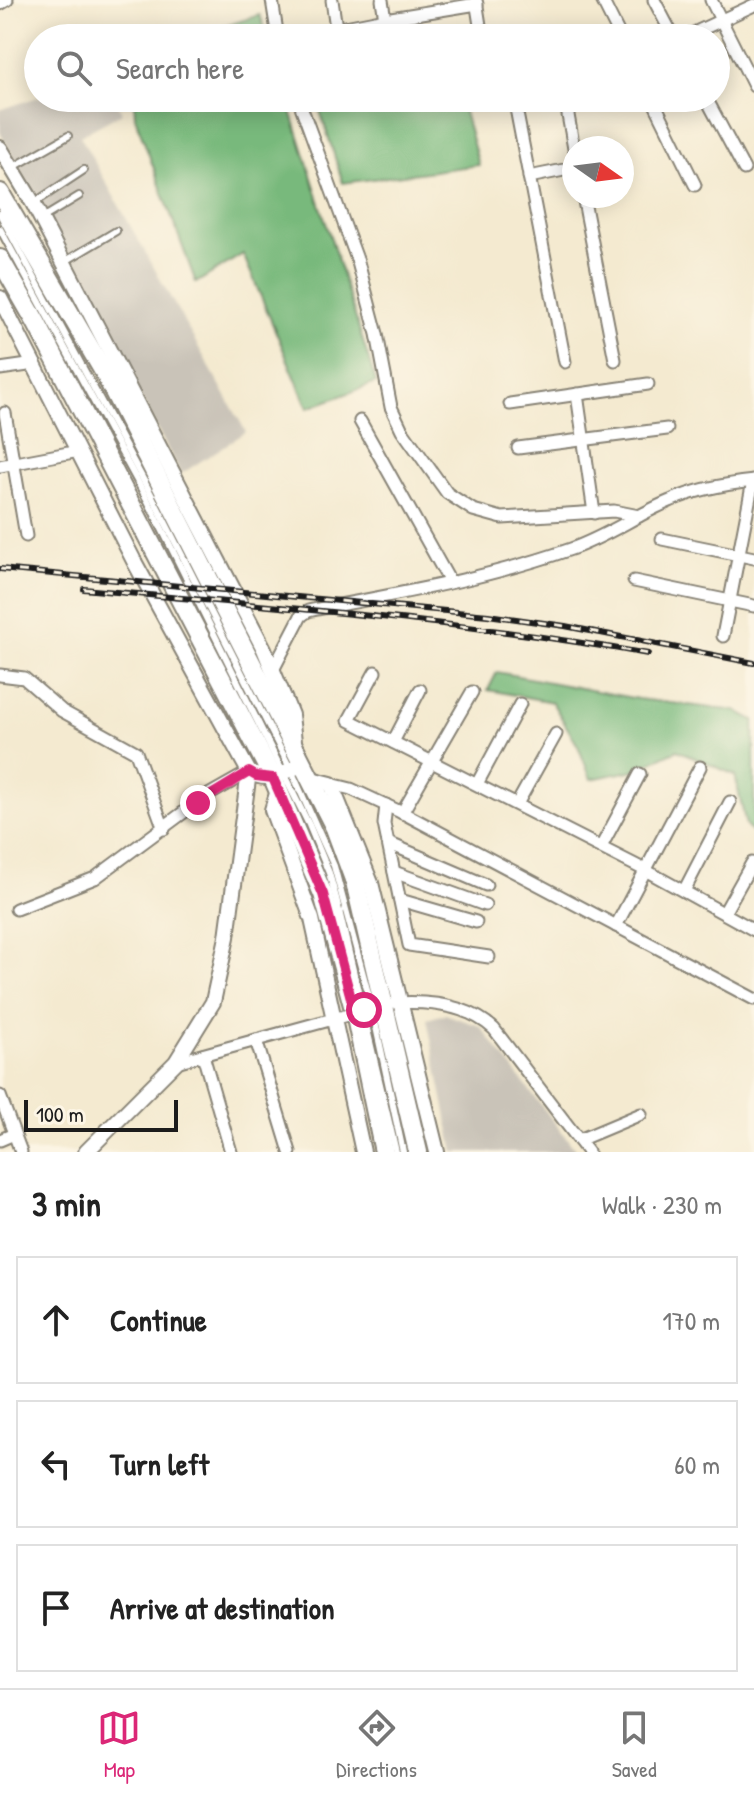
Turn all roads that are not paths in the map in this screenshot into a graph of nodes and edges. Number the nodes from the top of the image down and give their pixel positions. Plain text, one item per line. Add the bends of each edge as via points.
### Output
1 (7, 0) edge
2 (272, 0) edge
3 (332, 0) edge
4 (382, 0) edge
5 (602, 0) edge
6 (654, 0) edge
7 (711, 0) edge
8 (477, 2) edge
9 (0, 4) edge
10 (754, 5) edge
11 (431, 6) edge
12 (385, 19) junction
13 (722, 21) junction
14 (276, 24) edge
15 (335, 24) edge
16 (358, 24) edge
17 (480, 24) edge
18 (614, 24) edge
19 (667, 24) edge
20 (715, 24) edge
21 (723, 24) edge
22 (730, 37) edge
23 (754, 86) edge
24 (303, 112) edge
25 (517, 112) edge
26 (567, 112) edge
27 (659, 112) edge
28 (713, 112) edge
29 (68, 136) dead end
30 (572, 136) edge
31 (0, 148) edge
32 (12, 168) junction
33 (744, 169) dead end
34 (84, 170) dead end
35 (562, 170) edge
36 (529, 177) junction
37 (695, 185) dead end
38 (0, 193) edge
39 (79, 196) dead end
40 (33, 203) junction
41 (585, 208) edge
42 (0, 214) edge
43 (41, 219) junction
44 (0, 229) edge
45 (116, 231) dead end
46 (0, 259) edge
47 (63, 262) junction
48 (0, 298) edge
49 (6, 319) edge
50 (615, 360) dead end
51 (565, 362) dead end
52 (35, 364) junction
53 (0, 369) edge
54 (648, 384) dead end
55 (577, 394) junction
56 (510, 404) dead end
57 (5, 413) dead end
58 (360, 421) dead end
59 (667, 429) dead end
60 (583, 439) junction
61 (518, 448) dead end
62 (79, 451) junction
63 (14, 464) junction
64 (0, 466) edge
65 (753, 481) edge
66 (751, 508) edge
67 (594, 513) junction
68 (639, 516) junction
69 (26, 536) dead end
70 (662, 539) dead end
71 (739, 555) junction
72 (754, 558) edge
73 (634, 581) dead end
74 (450, 582) junction
75 (730, 601) junction
76 (754, 606) edge
77 (723, 636) dead end
78 (273, 670) junction
79 (375, 672) dead end
80 (0, 675) edge
81 (420, 690) dead end
82 (472, 692) dead end
83 (520, 704) dead end
84 (556, 734) dead end
85 (393, 742) junction
86 (295, 747) junction
87 (433, 762) junction
88 (700, 767) dead end
89 (249, 772) junction
90 (640, 774) dead end
91 (290, 776) junction
92 (331, 784) junction
93 (477, 784) junction
94 (730, 802) dead end
95 (517, 804) junction
96 (386, 805) junction
97 (402, 813) junction
98 (164, 829) junction
99 (388, 843) junction
100 (601, 847) junction
101 (752, 863) edge
102 (645, 870) junction
103 (394, 872) junction
104 (486, 885) dead end
105 (684, 891) junction
106 (400, 900) junction
107 (485, 905) dead end
108 (16, 909) dead end
109 (724, 913) junction
110 (476, 922) dead end
111 (616, 926) junction
112 (754, 930) edge
113 (489, 957) dead end
114 (754, 999) edge
115 (375, 1008) junction
116 (334, 1019) junction
117 (256, 1040) junction
118 (203, 1055) junction
119 (176, 1062) junction
120 (0, 1096) edge
121 (641, 1114) dead end
122 (14, 1134) junction
123 (0, 1140) edge
124 (579, 1140) junction
125 (21, 1152) edge
126 (86, 1152) edge
127 (231, 1152) edge
128 (290, 1152) edge
129 (363, 1152) edge
130 (384, 1152) edge
131 (396, 1152) edge
132 (403, 1152) edge
133 (418, 1152) edge
134 (437, 1152) edge
135 (588, 1152) edge

1 - 9 street
2 - 14 street
3 - 15 street
4 - 12 street
5 - 18 street
6 - 19 street
7 - 13 street
8 - 11 street
8 - 17 street
10 - 13 street
11 - 12 street
12 - 16 street
13 - 20 street
13 - 21 street
22 - 23 street
24 - 67 street via 358,262 391,407 442,487 464,506 502,518
25 - 36 street
26 - 30 street
27 - 37 street
28 - 33 street
29 - 32 lane
31 - 32 street
32 - 40 street
34 - 40 lane
35 - 36 street
36 - 51 street
38 - 86 main road via 104,372
39 - 43 lane
40 - 43 street
41 - 50 street
42 - 91 lane via 152,496
43 - 47 street
44 - 91 lane
45 - 47 lane
46 - 91 main road
47 - 78 street
48 - 49 street
49 - 52 street
52 - 53 street
52 - 62 street
54 - 55 street
55 - 56 street
55 - 60 street
57 - 63 street
58 - 74 street
59 - 60 street
60 - 61 street
60 - 67 street
62 - 63 street
62 - 89 street
63 - 64 street
63 - 69 street
65 - 66 street
65 - 68 street via 687,495
66 - 71 street
67 - 68 street
68 - 74 street via 572,549
70 - 71 street
71 - 72 street
71 - 75 street
73 - 75 street
74 - 78 street via 308,611
75 - 76 street
75 - 77 street
78 - 86 street via 291,715
79 - 85 street via 349,720
80 - 98 street via 24,678 62,711 136,752
81 - 85 street
82 - 87 street
83 - 93 street
84 - 95 street
85 - 87 street
86 - 91 main road
87 - 93 street
87 - 97 street
88 - 102 street
89 - 91 street
89 - 98 street via 203,798
89 - 119 street via 218,985
90 - 100 street
91 - 92 street
91 - 115 main road via 323,894
91 - 115 main road via 335,828 355,882
91 - 116 street via 272,810 306,898
92 - 96 street
92 - 115 street via 371,883
93 - 95 street
94 - 105 street
95 - 100 street
96 - 97 street
96 - 99 street
97 - 111 street
98 - 108 street via 95,878
99 - 103 street
99 - 104 street
100 - 102 street
101 - 109 street
102 - 105 street
102 - 111 street
103 - 106 street
103 - 107 street
105 - 109 street
106 - 110 street
106 - 113 street via 409,945
109 - 112 street
111 - 114 street
115 - 116 street
115 - 124 street via 460,1008 482,1017
115 - 130 main road
115 - 131 lane
115 - 132 lane
115 - 133 main road
115 - 134 street
116 - 117 street
116 - 129 street
117 - 118 street
117 - 128 street
118 - 119 street
118 - 127 street
119 - 126 street
120 - 122 street
121 - 124 street
122 - 123 street
122 - 125 street
124 - 135 street

